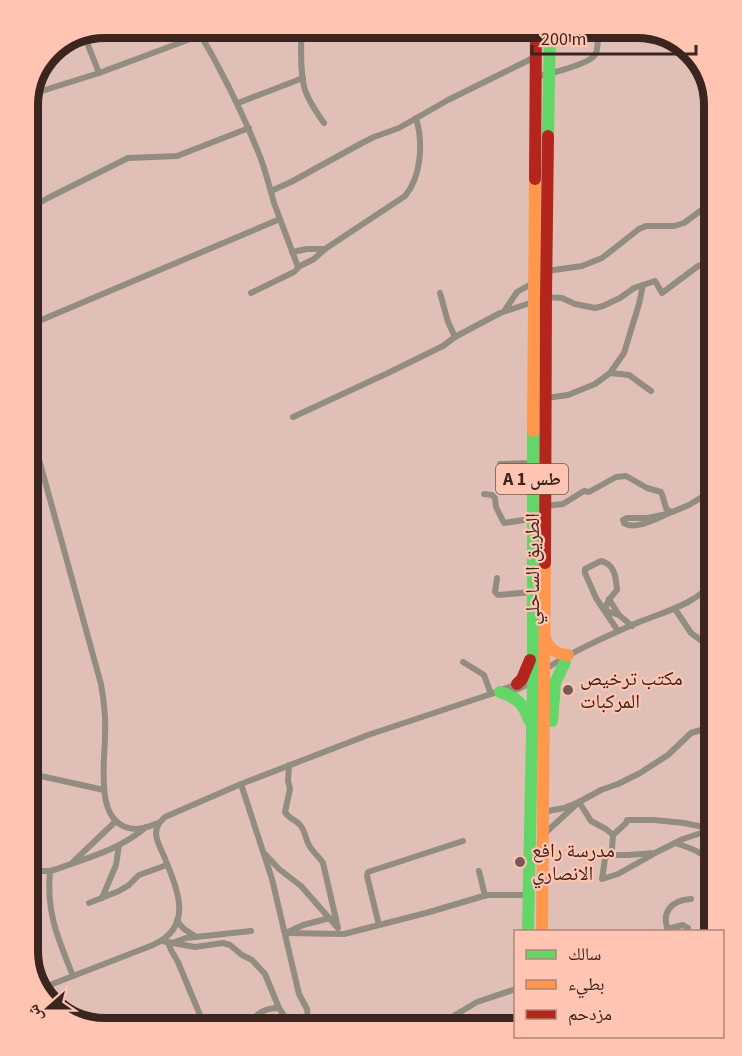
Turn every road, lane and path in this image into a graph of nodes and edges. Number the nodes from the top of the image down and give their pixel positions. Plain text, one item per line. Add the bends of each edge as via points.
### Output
1 (193, 38) edge
2 (203, 38) edge
3 (301, 38) edge
4 (536, 38) edge
5 (550, 38) edge
6 (598, 38) edge
7 (86, 40) edge
8 (536, 57) junction
9 (99, 73) junction
10 (549, 74) junction
11 (536, 77) junction
12 (303, 78) junction
13 (39, 92) edge
14 (238, 103) junction
15 (416, 118) junction
16 (324, 123) dead end
17 (249, 128) junction
18 (271, 191) junction
19 (38, 204) edge
20 (705, 207) edge
21 (280, 219) junction
22 (326, 249) junction
23 (292, 252) junction
24 (705, 264) edge
25 (298, 267) junction
26 (547, 271) junction
27 (534, 282) junction
28 (643, 285) junction
29 (251, 293) dead end
30 (440, 293) dead end
31 (546, 297) junction
32 (534, 302) junction
33 (504, 311) junction
34 (38, 321) edge
35 (455, 337) junction
36 (610, 374) junction
37 (651, 390) dead end
38 (546, 398) junction
39 (293, 417) dead end
40 (38, 456) edge
41 (532, 463) junction
42 (500, 464) dead end
43 (484, 494) dead end
44 (705, 495) edge
45 (545, 506) junction
46 (669, 513) junction
47 (532, 519) junction
48 (497, 578) dead end
49 (705, 591) edge
50 (533, 592) junction
51 (609, 599) junction
52 (675, 609) junction
53 (606, 612) junction
54 (619, 615) junction
55 (632, 626) junction
56 (618, 632) junction
57 (545, 638) junction
58 (705, 643) edge
59 (532, 654) junction
60 (570, 656) junction
61 (463, 662) dead end
62 (538, 677) junction
63 (517, 684) junction
64 (495, 693) junction
65 (705, 729) edge
66 (538, 731) junction
67 (289, 765) junction
68 (38, 775) edge
69 (241, 784) junction
70 (104, 790) junction
71 (579, 802) junction
72 (543, 812) junction
73 (116, 821) junction
74 (159, 823) junction
75 (147, 827) junction
76 (705, 828) edge
77 (705, 833) edge
78 (705, 834) edge
79 (543, 835) junction
80 (613, 835) junction
81 (463, 841) dead end
82 (675, 843) junction
83 (119, 845) junction
84 (263, 851) junction
85 (705, 852) edge
86 (655, 853) junction
87 (705, 854) edge
88 (608, 855) junction
89 (70, 864) junction
90 (167, 865) junction
91 (38, 871) edge
92 (50, 871) junction
93 (479, 871) dead end
94 (529, 895) junction
95 (485, 896) junction
96 (102, 898) junction
97 (691, 899) dead end
98 (89, 903) dead end
99 (330, 918) junction
100 (177, 921) junction
101 (379, 926) junction
102 (338, 928) junction
103 (528, 930) edge
104 (542, 930) edge
105 (668, 930) edge
106 (686, 930) edge
107 (251, 931) dead end
108 (285, 933) junction
109 (344, 934) junction
110 (196, 937) junction
111 (167, 942) junction
112 (73, 976) junction
113 (68, 978) edge
114 (514, 990) edge
115 (279, 1008) junction
116 (200, 1014) dead end
117 (254, 1018) edge
118 (286, 1018) edge
119 (308, 1018) edge
120 (450, 1018) edge

1 - 9 street
2 - 14 street
3 - 12 street
4 - 8 highway, الطريق الساحلي / A 1 طس
5 - 10 highway, الطريق الساحلي / A 1 طس
6 - 10 street via 594,56
7 - 9 street
8 - 11 highway, الطريق الساحلي / A 1 طس
8 - 15 street
9 - 13 street
10 - 11 street
10 - 26 highway, الطريق الساحلي / A 1 طس
11 - 27 highway, الطريق الساحلي / A 1 طس
12 - 14 street
12 - 16 street via 307,95
14 - 17 street
15 - 18 street
15 - 22 street via 421,152 409,192
17 - 18 street
17 - 19 street via 177,156 128,158
18 - 21 street
20 - 26 street via 684,223 639,229 602,258 582,266
21 - 23 street
21 - 34 street
22 - 23 street
22 - 25 street
23 - 25 street
24 - 28 street via 662,293 655,281
25 - 29 street
26 - 31 highway, الطريق الساحلي / A 1 طس
27 - 32 highway, الطريق الساحلي / A 1 طس
27 - 33 street via 517,292
28 - 31 street via 595,308
28 - 36 street via 624,353
30 - 35 street
31 - 38 highway, الطريق الساحلي / A 1 طس
32 - 33 street
32 - 41 highway, الطريق الساحلي / A 1 طس
33 - 35 street
35 - 39 street
36 - 37 street via 629,375
36 - 38 street via 568,395
38 - 45 highway, الطريق الساحلي / A 1 طس
40 - 70 street via 101,684 106,725
41 - 42 street
41 - 47 highway, الطريق الساحلي / A 1 طس
43 - 47 street via 495,498 506,524
44 - 46 street
45 - 46 street via 563,504 584,491 626,476 661,492
45 - 57 highway, الطريق الساحلي / A 1 طس
46 - 46 street via 639,525 629,526 623,520
47 - 50 highway, الطريق الساحلي / A 1 طس
48 - 50 street via 498,595
49 - 52 street
50 - 59 highway, الطريق الساحلي / A 1 طس
51 - 53 street
51 - 53 street via 616,590 616,578 608,563 601,561 585,569 585,573
51 - 54 street
52 - 55 street
52 - 58 street via 691,633
53 - 54 street
53 - 56 street
54 - 55 street
55 - 56 street
56 - 60 street
57 - 60 highway via 555,652
57 - 62 highway, الطريق الساحلي / A 1 طس
59 - 62 highway, الطريق الساحلي / A 1 طس
59 - 63 highway
60 - 62 street
60 - 66 highway via 554,685 551,725
61 - 64 street via 484,675
62 - 63 street
62 - 64 street via 518,689
62 - 66 highway, الطريق الساحلي / A 1 طس
63 - 64 street
64 - 66 highway via 514,697 522,704
64 - 67 street
65 - 71 street via 690,733 668,755 640,773
66 - 72 highway, الطريق الساحلي / A 1 طس
66 - 94 highway, الطريق الساحلي / A 1 طس
67 - 69 street
67 - 102 street via 290,789 285,812 301,826 310,848 323,863
68 - 70 street
69 - 74 street
69 - 84 street
70 - 73 street via 108,811
71 - 72 street
71 - 79 street
71 - 80 street via 591,821
72 - 79 highway, الطريق الساحلي / A 1 طس
73 - 75 street via 130,828
73 - 89 street
74 - 75 street
74 - 90 street via 156,836
75 - 83 street
76 - 80 street via 627,820
77 - 82 street
78 - 85 street
79 - 104 highway, الطريق الساحلي / A 1 طس
80 - 88 street
81 - 101 street via 368,872
82 - 86 street
82 - 87 street
83 - 89 street
83 - 96 street via 116,865
84 - 99 street
84 - 108 street
86 - 88 street
86 - 88 street via 602,879
89 - 92 street
90 - 96 street via 139,875 124,889
90 - 100 street via 179,897
91 - 92 street
92 - 112 street via 51,915
93 - 95 street
94 - 95 street
94 - 103 highway, الطريق الساحلي / A 1 طس
95 - 101 street
96 - 98 street
97 - 105 street via 674,903 666,914
99 - 102 street
99 - 108 street
100 - 110 street
100 - 111 street
101 - 109 street
102 - 109 street
105 - 106 street via 683,925
107 - 110 street
108 - 109 street
108 - 119 street
110 - 111 street
111 - 112 street
111 - 115 street via 195,947 230,945 262,969
111 - 116 street
112 - 113 street
114 - 120 street via 477,1002
115 - 117 street via 262,1011
115 - 118 street

